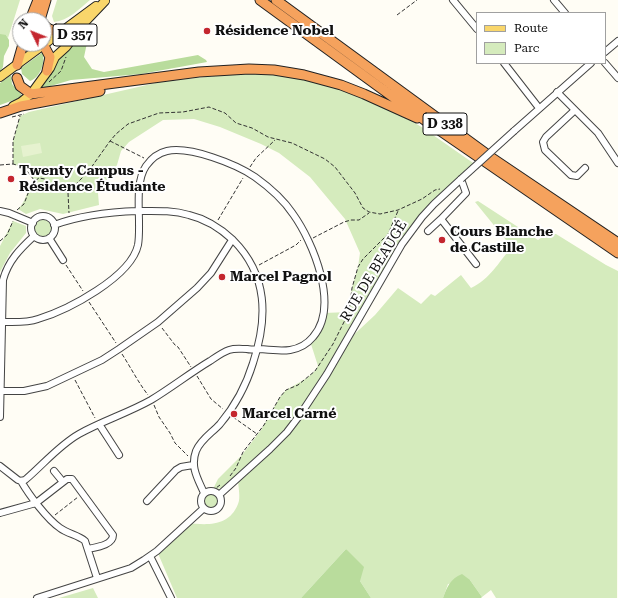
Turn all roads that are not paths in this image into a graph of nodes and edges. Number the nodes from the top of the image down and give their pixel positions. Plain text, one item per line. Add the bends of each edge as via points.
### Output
1 (38, 0) edge
2 (46, 0) edge
3 (260, 0) edge
4 (276, 0) edge
5 (453, 0) edge
6 (554, 0) edge
7 (106, 1) edge
8 (33, 12) edge
9 (42, 12) edge
10 (564, 12) edge
11 (476, 28) edge
12 (52, 30) edge
13 (60, 33) junction
14 (52, 39) edge
15 (618, 41) edge
16 (606, 51) edge
17 (21, 52) edge
18 (34, 52) edge
19 (47, 52) edge
20 (505, 64) edge
21 (590, 64) edge
22 (606, 64) edge
23 (17, 65) junction
24 (47, 71) junction
25 (199, 72) junction
26 (0, 78) edge
27 (17, 78) junction
28 (618, 78) edge
29 (36, 86) junction
30 (557, 92) junction
31 (30, 94) junction
32 (539, 108) junction
33 (575, 110) junction
34 (0, 112) edge
35 (426, 121) junction
36 (618, 163) edge
37 (585, 168) dead end
38 (462, 179) junction
39 (0, 211) edge
40 (139, 211) junction
41 (441, 219) junction
42 (33, 223) junction
43 (54, 225) junction
44 (428, 231) dead end
45 (34, 236) junction
46 (49, 238) junction
47 (232, 240) junction
48 (618, 242) edge
49 (618, 253) edge
50 (63, 260) road end
51 (476, 264) dead end
52 (3, 322) junction
53 (257, 349) junction
54 (1, 391) junction
55 (0, 417) edge
56 (99, 424) junction
57 (119, 455) dead end
58 (193, 463) junction
59 (0, 466) edge
60 (54, 471) dead end
61 (21, 482) junction
62 (63, 482) junction
63 (204, 493) junction
64 (219, 496) junction
65 (147, 501) dead end
66 (36, 502) junction
67 (204, 508) junction
68 (0, 513) edge
69 (88, 549) junction
70 (150, 556) junction
71 (97, 578) junction
72 (37, 598) edge
73 (171, 598) edge

1 - 8 highway
2 - 9 highway
3 - 35 highway, D 338
4 - 48 highway, D 338 via 492,158
5 - 11 street
6 - 10 street
7 - 13 main road, D 357
7 - 24 main road, D 357 via 55,57
12 - 13 highway
13 - 14 main road, D 357
15 - 16 street
17 - 23 highway
18 - 23 main road, D 357
19 - 24 highway via 50,57
20 - 32 street
21 - 30 street, RUE DE BEAUGÉ
22 - 28 street
23 - 26 main road, D 357
23 - 27 main road
24 - 29 main road, D 357
25 - 31 highway
25 - 34 highway
25 - 35 highway via 249,69 304,75 346,87
27 - 29 main road via 28,88
27 - 31 highway via 20,86
29 - 31 main road, D 357
30 - 32 street, RUE DE BEAUGÉ
30 - 33 street
31 - 34 main road, D 357 via 21,102
32 - 38 street, RUE DE BEAUGÉ, bridge
33 - 36 street via 602,138
33 - 37 street via 546,138 543,146 571,174 577,176
35 - 49 highway, D 338
38 - 41 street via 466,193
38 - 64 street, RUE DE BEAUGÉ via 422,217 402,244 327,374 300,415 281,437
39 - 42 street
40 - 43 street via 110,212
40 - 47 street via 181,213 215,226
40 - 52 street via 138,245 131,260 118,275 87,297 38,320
40 - 53 street via 142,174 150,161 165,151 185,151 216,158 254,176 279,197 301,225 309,240 319,270 325,309 322,324 311,340 295,349 281,352
41 - 44 street
41 - 51 street
42 - 43 street via 44,216 50,218
42 - 45 street
43 - 46 street via 54,232
45 - 46 street via 41,240
45 - 52 street via 16,254 6,271
46 - 50 street
47 - 53 street via 243,250 260,286 263,306
47 - 54 street via 198,288 158,322 119,349 102,360 47,386 34,390
52 - 54 street
53 - 56 street via 228,350 151,400
53 - 58 street via 244,387 228,414 199,444
54 - 55 street
56 - 57 street
56 - 61 street via 68,441
58 - 63 street
58 - 65 street via 176,470
59 - 61 street
60 - 62 street
61 - 66 street
62 - 66 street
62 - 69 street via 72,479 114,535 111,542
63 - 64 street via 212,491
63 - 67 street via 201,500
64 - 67 street via 221,503 217,509 210,511
66 - 68 street
66 - 69 street via 55,524 85,541
67 - 70 street
69 - 71 street
70 - 71 street via 130,568
70 - 73 street
71 - 72 street

